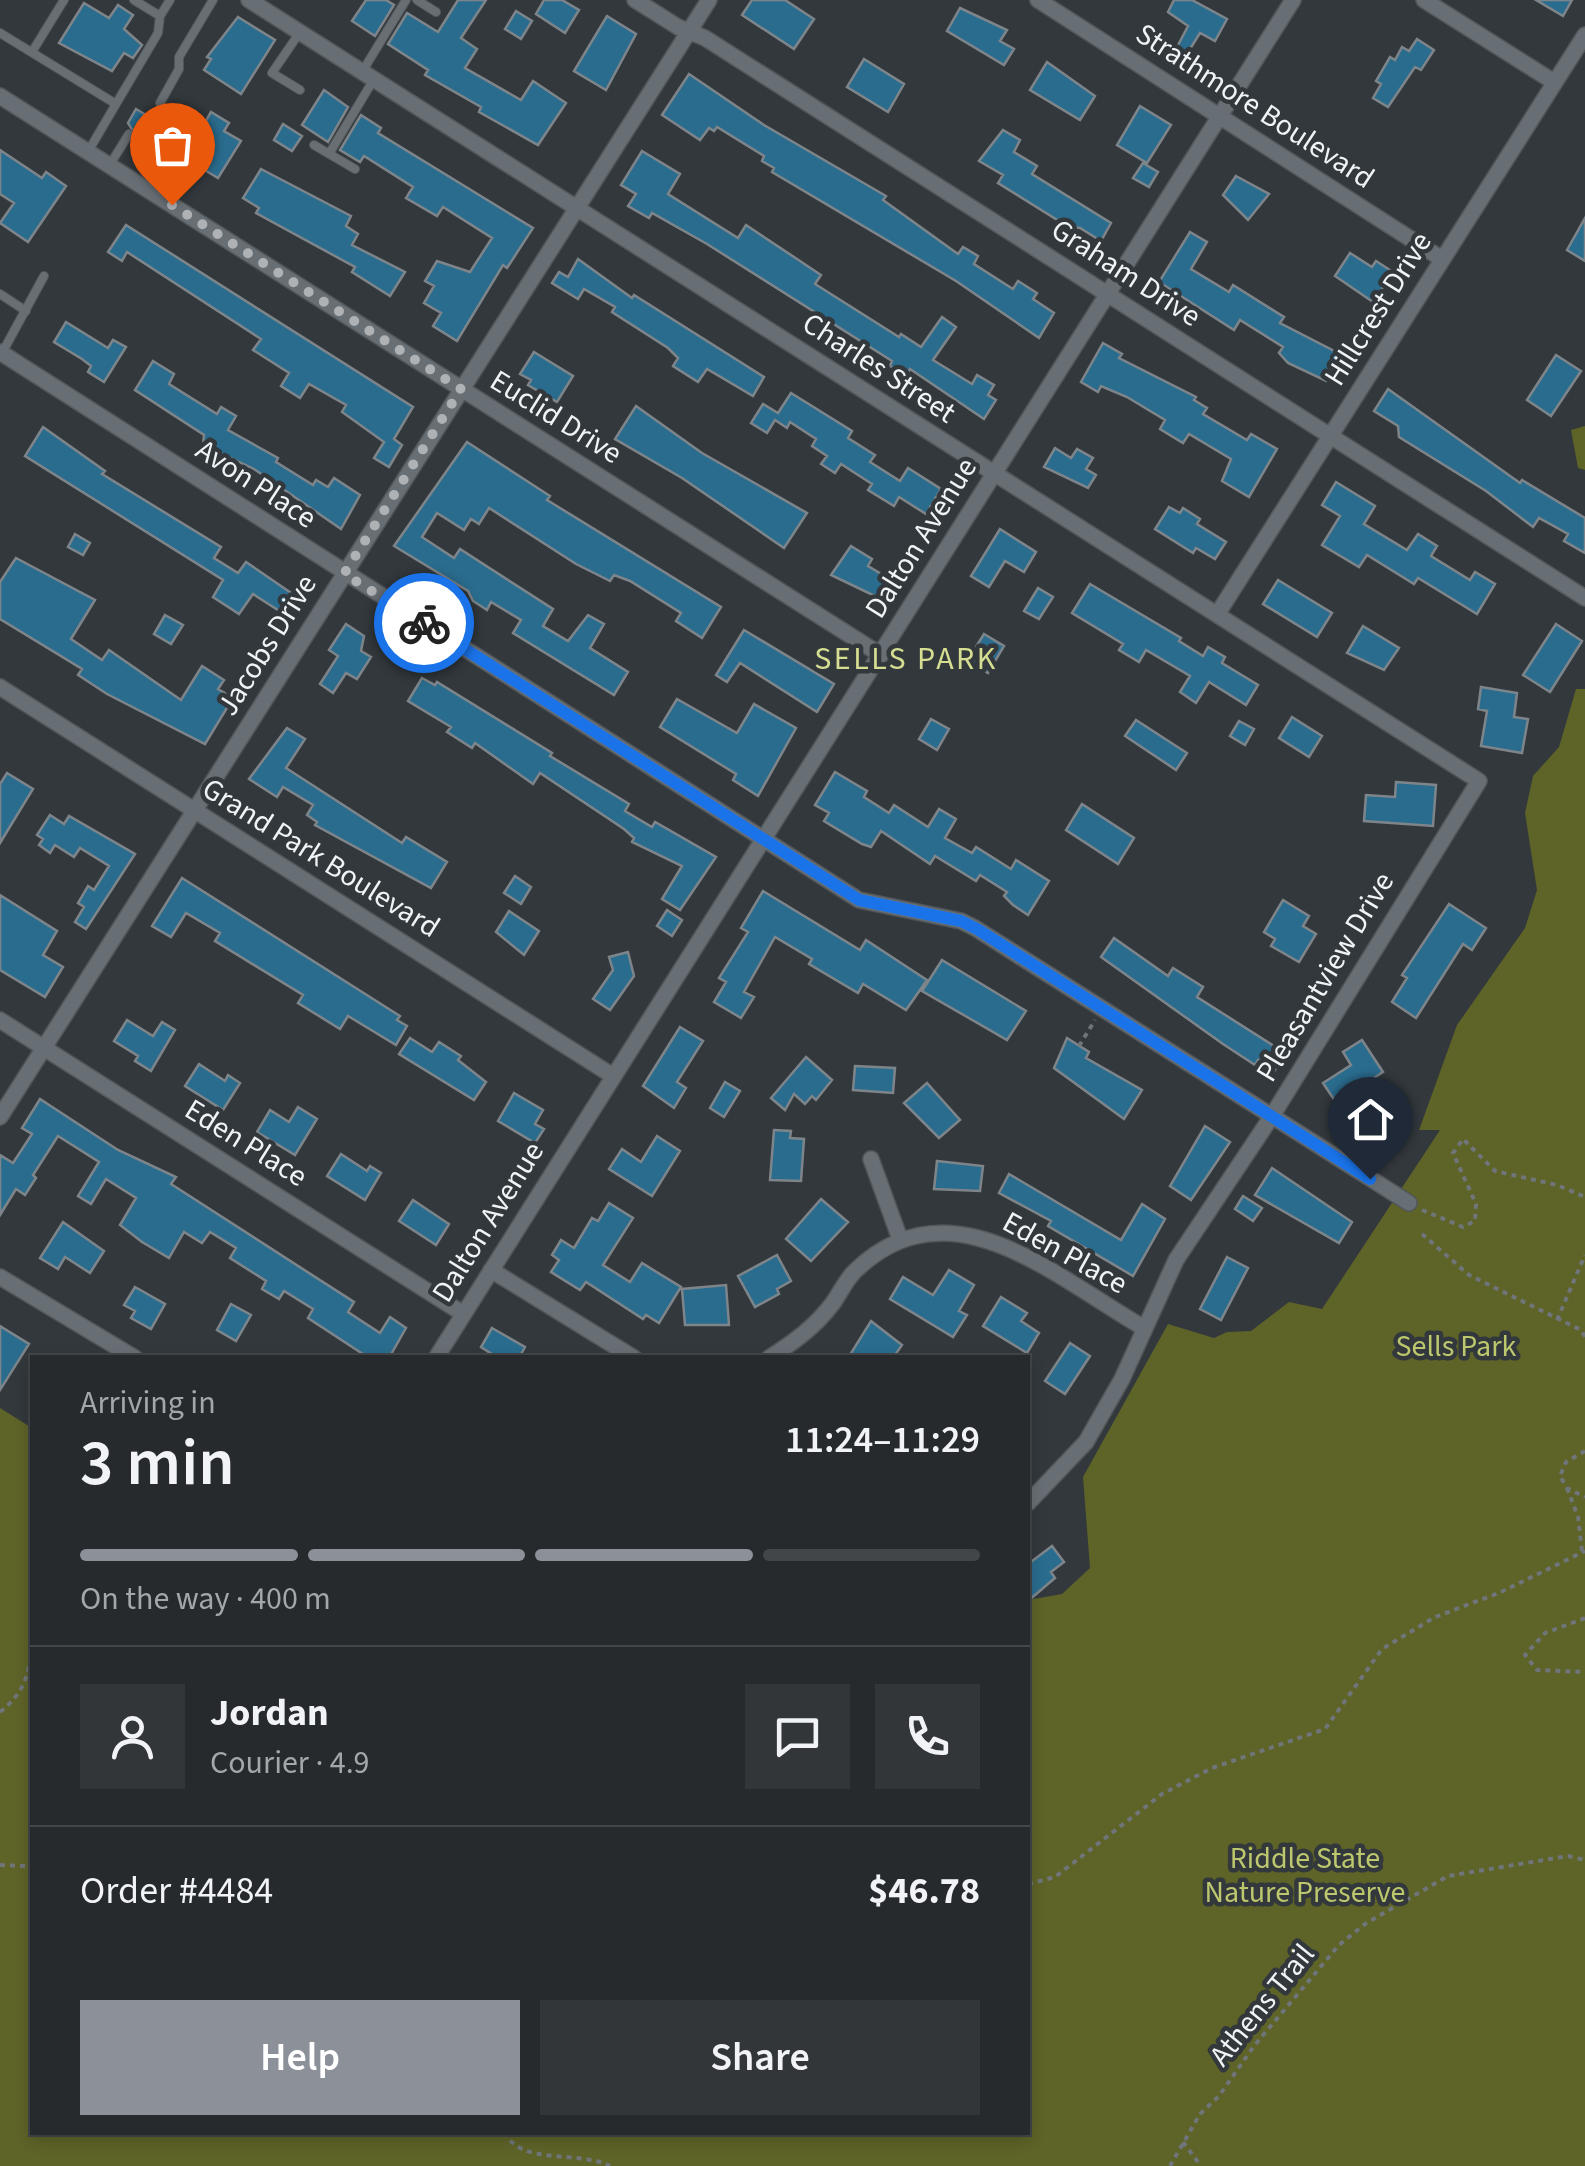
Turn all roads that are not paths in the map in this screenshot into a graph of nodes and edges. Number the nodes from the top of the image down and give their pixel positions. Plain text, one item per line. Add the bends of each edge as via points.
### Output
1 (64, 0) edge
2 (134, 0) edge
3 (170, 0) edge
4 (213, 0) edge
5 (249, 0) edge
6 (406, 0) edge
7 (417, 0) edge
8 (634, 0) edge
9 (709, 0) edge
10 (1038, 0) edge
11 (1294, 0) edge
12 (1424, 0) edge
13 (436, 12) dead end
14 (160, 16) junction
15 (689, 31) junction
16 (0, 32) edge
17 (300, 32) junction
18 (1585, 35) edge
19 (32, 52) junction
20 (368, 76) junction
21 (1554, 82) junction
22 (300, 90) dead end
23 (0, 96) edge
24 (160, 103) dead end
25 (116, 104) junction
26 (1220, 116) junction
27 (129, 134) dead end
28 (314, 145) dead end
29 (88, 152) junction
30 (329, 154) junction
31 (109, 166) junction
32 (355, 169) dead end
33 (575, 207) junction
34 (1442, 260) junction
35 (44, 276) dead end
36 (1108, 293) junction
37 (0, 294) edge
38 (26, 311) junction
39 (1, 354) edge
40 (461, 389) junction
41 (1330, 436) junction
42 (993, 474) junction
43 (344, 574) junction
44 (1585, 598) edge
45 (1218, 614) junction
46 (881, 656) junction
47 (0, 687) edge
48 (1479, 781) joint
49 (193, 811) junction
50 (762, 838) junction
51 (0, 1020) edge
52 (44, 1048) junction
53 (613, 1076) junction
54 (1272, 1116) junction
55 (0, 1117) edge
56 (871, 1159) dead end
57 (1409, 1203) road end
58 (900, 1239) junction
59 (491, 1270) junction
60 (0, 1277) edge
61 (462, 1313) junction
62 (1144, 1328) junction
63 (131, 1355) edge
64 (438, 1355) edge
65 (629, 1355) edge
66 (773, 1355) edge
67 (1030, 1501) edge

1 - 19 lane
2 - 14 lane
3 - 14 lane
4 - 24 lane
5 - 17 street, Charles Street
6 - 20 lane
7 - 13 lane
8 - 15 street, Graham Drive
9 - 15 street, Jacobs Drive
10 - 26 street, Strathmore Boulevard
11 - 26 street, Dalton Avenue
12 - 21 street
14 - 25 lane via 158,33
15 - 33 street, Jacobs Drive
15 - 36 street, Graham Drive
16 - 19 lane
17 - 20 street, Charles Street
17 - 22 lane via 272,73
18 - 21 street, Hillcrest Drive
19 - 25 lane
20 - 30 lane
20 - 33 street, Charles Street
21 - 34 street, Hillcrest Drive
23 - 29 street, Euclid Drive
25 - 29 lane
26 - 34 street, Strathmore Boulevard
26 - 36 street, Dalton Avenue
27 - 31 lane
28 - 30 lane
29 - 31 street, Euclid Drive
30 - 32 lane
31 - 40 street, Euclid Drive
33 - 40 street, Jacobs Drive
33 - 42 street, Charles Street
34 - 41 street, Hillcrest Drive
35 - 38 lane
36 - 41 street, Graham Drive
36 - 42 street, Dalton Avenue
37 - 38 lane
38 - 39 lane
39 - 43 street, Avon Place
40 - 43 street, Jacobs Drive
40 - 46 street, Euclid Drive
41 - 44 street, Graham Drive
41 - 45 street, Hillcrest Drive
42 - 45 street, Charles Street
42 - 46 street, Dalton Avenue
43 - 49 street, Jacobs Drive
43 - 50 street, Avon Place
45 - 48 street, Charles Street
46 - 50 street, Dalton Avenue
47 - 49 street, Grand Park Boulevard
48 - 54 street, Pleasantview Drive
49 - 52 street, Jacobs Drive
49 - 53 street, Grand Park Boulevard
50 - 53 street, Dalton Avenue
50 - 54 street, Avon Place via 859,900 977,929
51 - 52 street, Eden Place
52 - 55 street, Jacobs Drive
52 - 61 street, Eden Place
53 - 59 street, Dalton Avenue
54 - 57 street, Avon Place
54 - 62 street, Pleasantview Drive via 1176,1260
56 - 58 street
58 - 62 street, Eden Place via 971,1234 1015,1250
58 - 66 street, Eden Place via 854,1272 819,1321
59 - 61 street, Dalton Avenue
59 - 65 street
60 - 63 street
61 - 64 street, Dalton Avenue
62 - 67 street, Pleasantview Drive via 1083,1446

